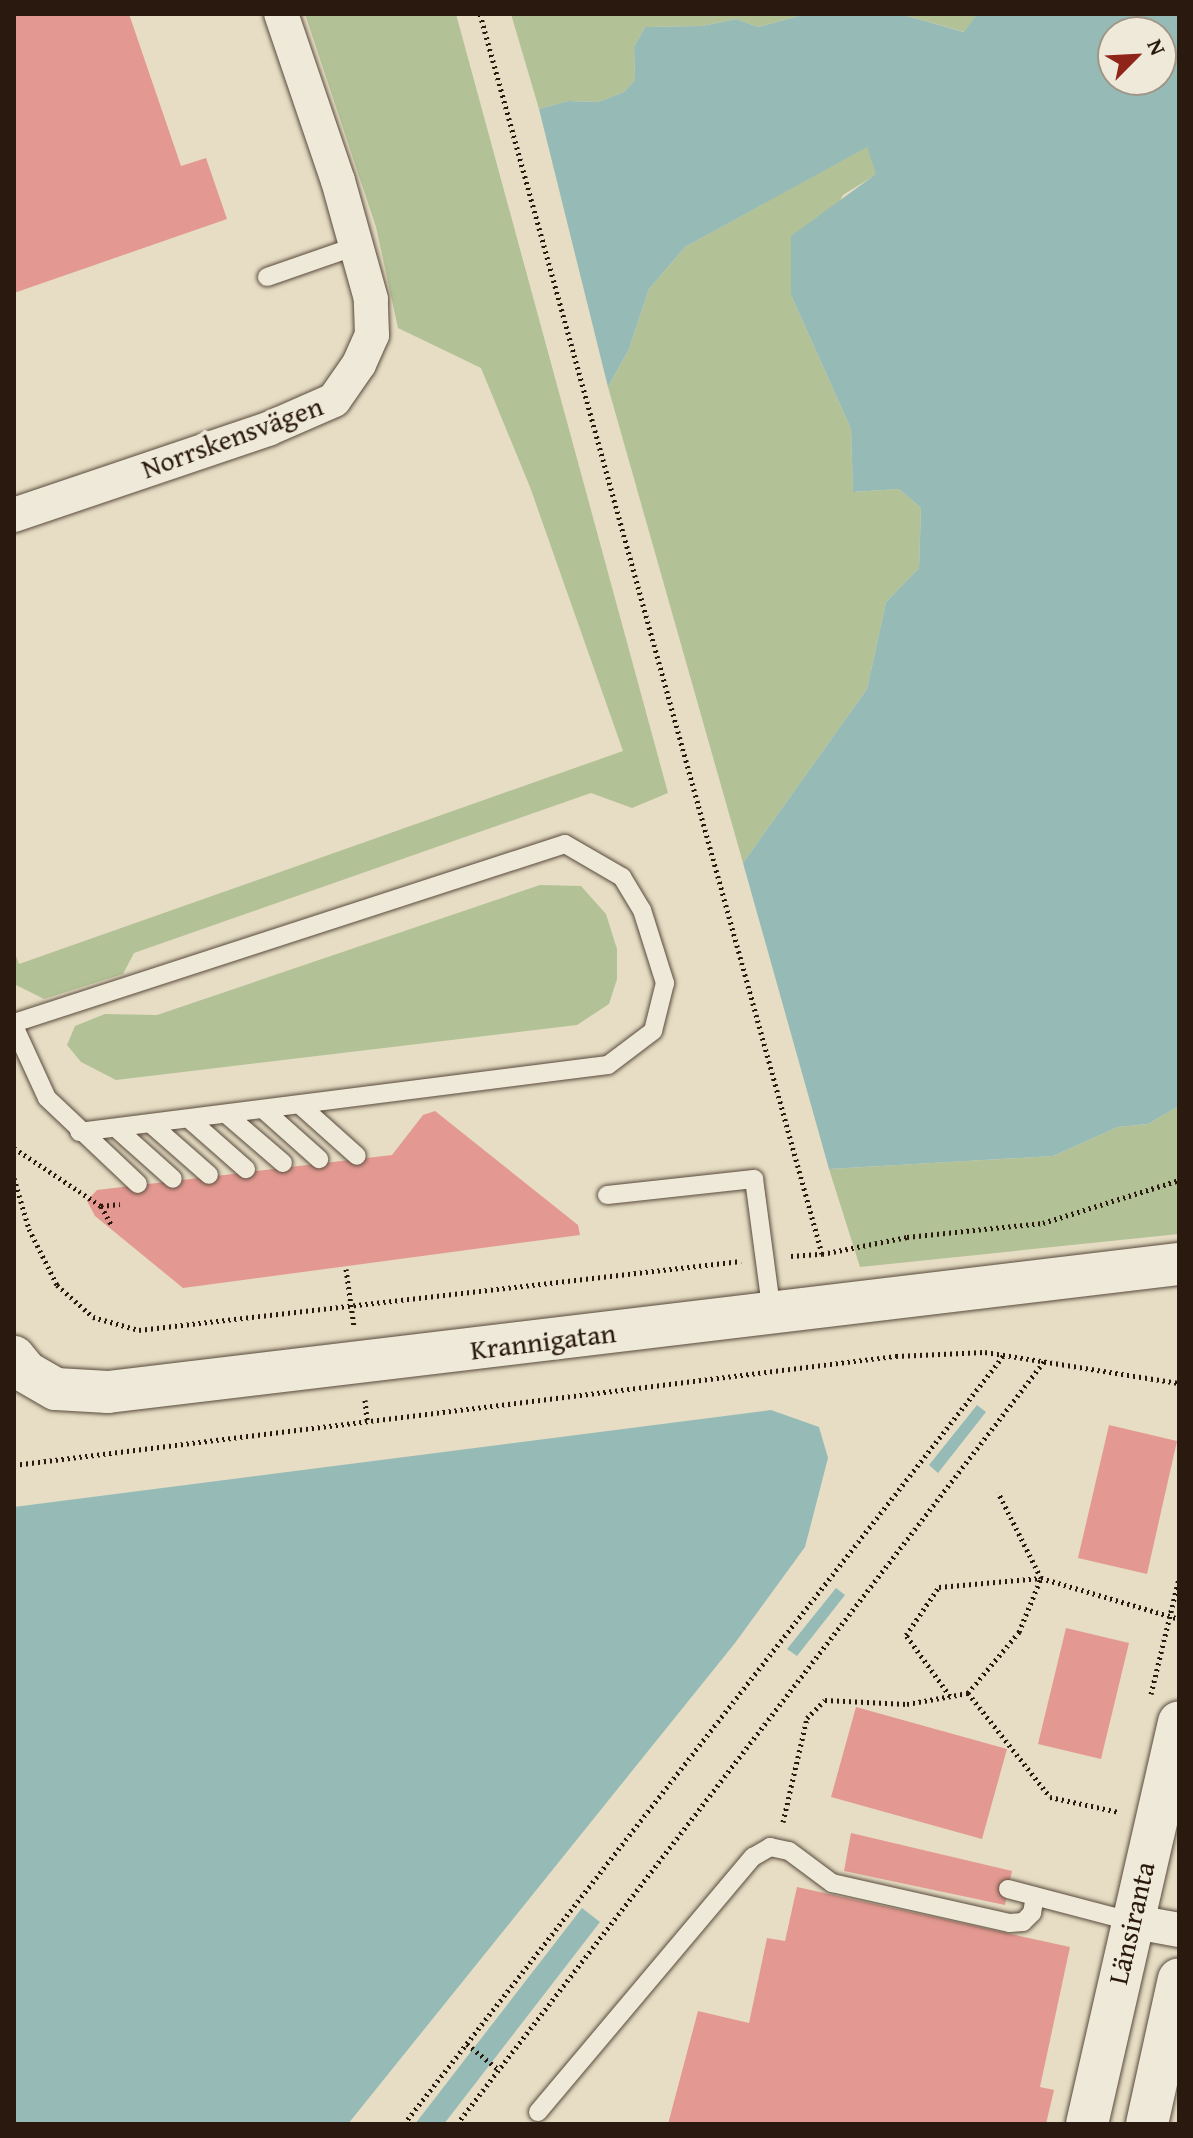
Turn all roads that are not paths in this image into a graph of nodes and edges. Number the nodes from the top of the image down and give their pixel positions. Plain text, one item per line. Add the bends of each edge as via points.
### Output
1 (281, 14) edge
2 (356, 246) junction
3 (267, 277) dead end
4 (14, 515) edge
5 (14, 1025) edge
6 (300, 1105) junction
7 (264, 1110) junction
8 (226, 1114) junction
9 (189, 1119) junction
10 (151, 1124) junction
11 (116, 1128) junction
12 (79, 1132) junction
13 (357, 1156) dead end
14 (319, 1159) dead end
15 (283, 1163) dead end
16 (246, 1169) dead end
17 (209, 1175) dead end
18 (173, 1179) dead end
19 (138, 1184) dead end
20 (607, 1195) dead end
21 (1172, 1271) edge
22 (772, 1314) junction
23 (18, 1368) edge
24 (1179, 1722) edge
25 (1008, 1889) dead end
26 (1035, 1896) junction
27 (1130, 1921) junction
28 (1179, 1930) edge
29 (1179, 1979) edge
30 (538, 2112) dead end
31 (1087, 2124) edge
32 (1147, 2124) edge

1 - 2 street, Norrskensvägen
2 - 3 lane
2 - 4 street, Norrskensvägen via 371,299 372,335 334,400 268,429
5 - 6 lane via 565,844 622,877 642,910 665,983 653,1031 608,1065
5 - 12 lane via 47,1098
6 - 7 lane
6 - 13 lane
7 - 8 lane
7 - 14 lane
8 - 9 lane
8 - 15 lane
9 - 10 lane
9 - 16 lane
10 - 11 lane
10 - 17 lane
11 - 12 lane
11 - 18 lane
12 - 19 lane
20 - 22 lane via 754,1179
21 - 22 street, Krannigatan
22 - 23 street, Krannigatan via 108,1392 56,1389
24 - 27 street, Länsiranta
25 - 26 lane
26 - 27 lane
26 - 30 lane via 1032,1913 1023,1922 1010,1923 832,1883 789,1851 753,1857
27 - 28 street
27 - 31 street, Länsiranta
29 - 32 street

